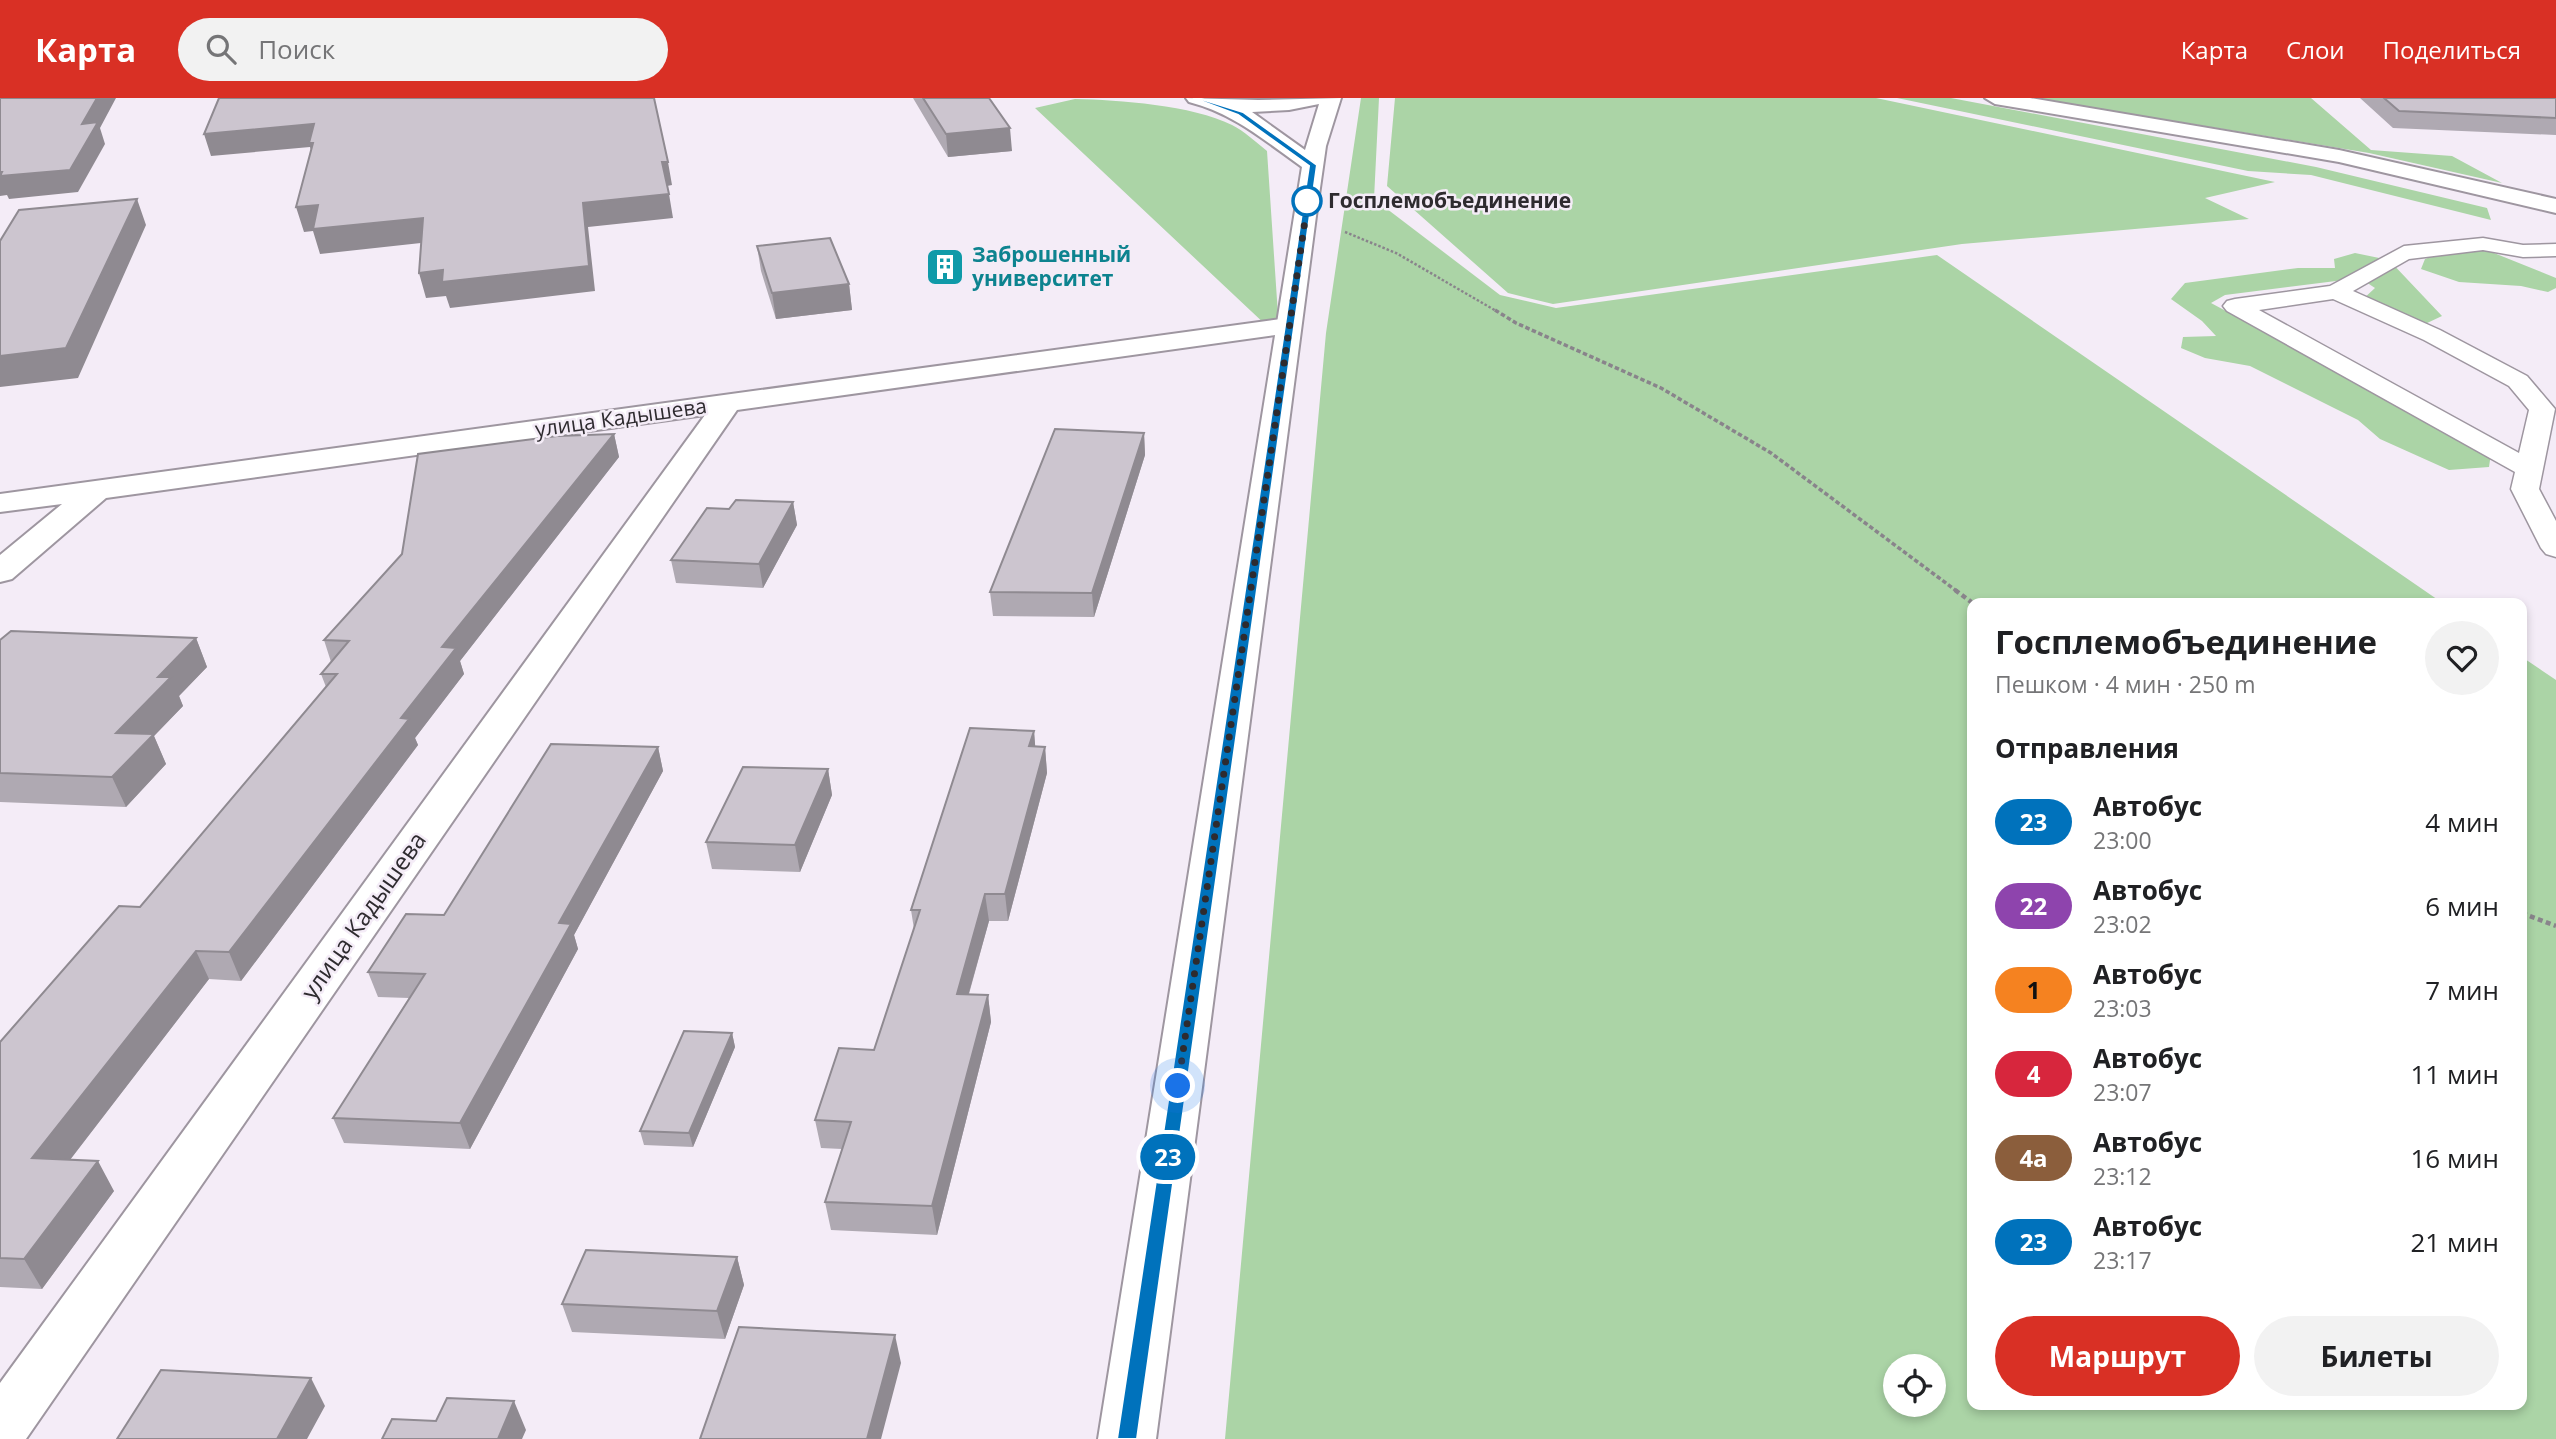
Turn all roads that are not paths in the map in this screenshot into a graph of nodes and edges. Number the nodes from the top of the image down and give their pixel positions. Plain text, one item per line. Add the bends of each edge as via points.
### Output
1 (1186, 98) edge
2 (1319, 98) edge
3 (1331, 98) edge
4 (1995, 98) edge
5 (1205, 100) edge
6 (1314, 155) junction
7 (2556, 205) edge
8 (2556, 250) edge
9 (2523, 251) junction
10 (2556, 266) edge
11 (2336, 292) junction
12 (1288, 326) junction
13 (728, 403) junction
14 (2529, 469) junction
15 (98, 489) junction
16 (0, 503) edge
17 (2556, 548) edge
18 (0, 572) edge
19 (0, 1429) edge
20 (1127, 1439) edge

1 - 5 lane
2 - 5 street via 1280,105
3 - 6 street
4 - 7 street via 2339,156
5 - 6 street via 1240,113
6 - 12 street
8 - 9 lane
9 - 10 lane
9 - 11 lane via 2483,244 2404,253
11 - 14 lane via 2432,335 2518,381 2542,409
11 - 14 lane via 2235,306
12 - 13 street, улица Кадышева
12 - 20 street
13 - 15 street, улица Кадышева
13 - 19 street, улица Кадышева
14 - 17 lane via 2525,489
15 - 16 street, улица Кадышева
15 - 18 street

